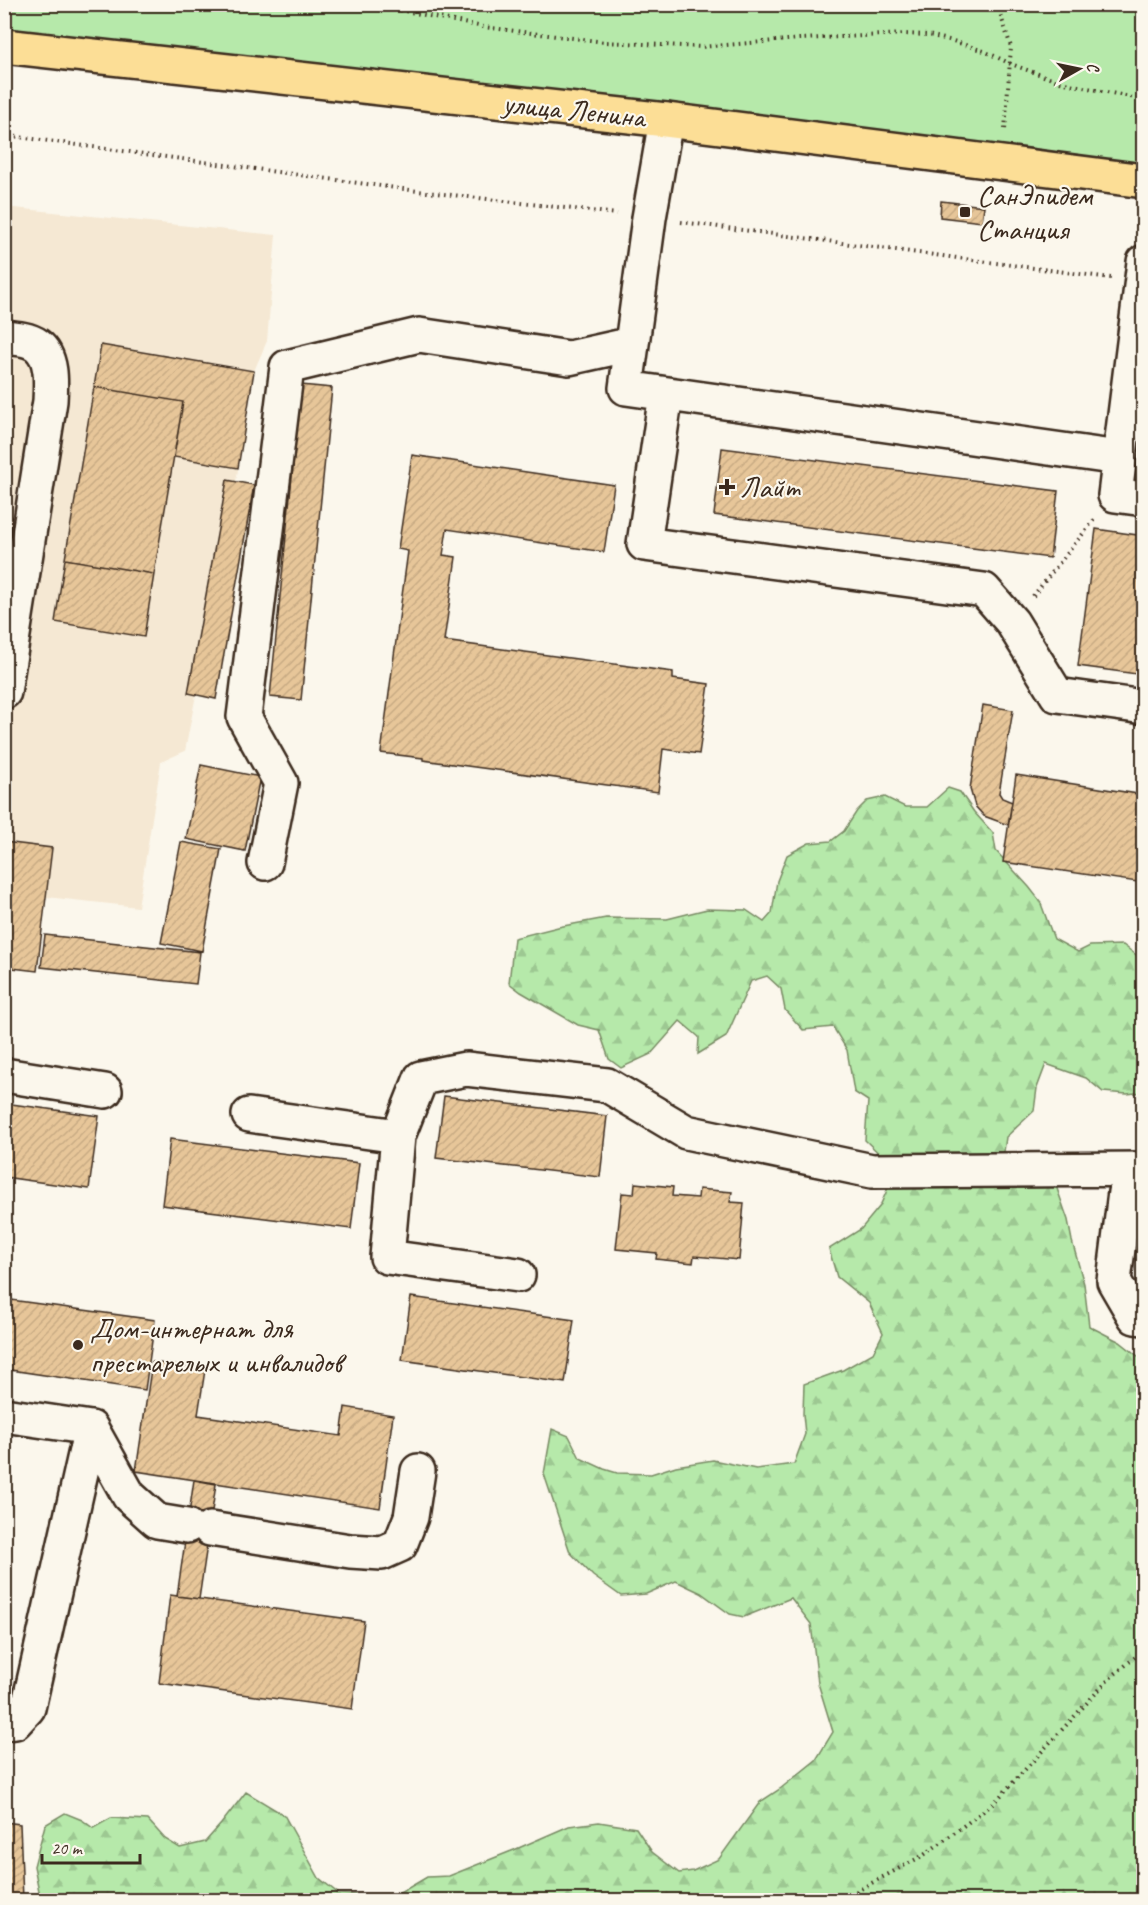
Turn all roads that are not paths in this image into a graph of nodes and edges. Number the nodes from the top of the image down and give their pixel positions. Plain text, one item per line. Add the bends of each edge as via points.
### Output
1 (4, 46) edge
2 (666, 120) junction
3 (1143, 181) edge
4 (1142, 272) edge
5 (4, 336) edge
6 (632, 344) junction
7 (666, 394) junction
8 (1119, 458) junction
9 (1129, 497) edge
10 (4, 692) edge
11 (1143, 707) edge
12 (265, 863) dead end
13 (4, 1075) edge
14 (105, 1090) dead end
15 (249, 1115) dead end
16 (398, 1136) junction
17 (1143, 1169) edge
18 (1143, 1180) edge
19 (518, 1275) dead end
20 (1143, 1318) edge
21 (4, 1415) edge
22 (91, 1428) junction
23 (418, 1471) dead end
24 (4, 1723) edge

1 - 2 main road, улица Ленина
2 - 3 main road, улица Ленина
2 - 6 lane
4 - 8 lane
5 - 10 lane via 38,346 47,359 51,379
6 - 7 lane via 626,388
6 - 12 lane via 569,358 419,335 287,367 244,717 281,783
7 - 8 lane
7 - 11 lane via 644,544 984,591 1011,622 1057,695
8 - 9 lane
13 - 14 lane
15 - 16 lane
16 - 17 lane via 421,1078 466,1069 607,1085 686,1132 872,1171
16 - 19 lane via 387,1257
18 - 20 lane via 1125,1192 1114,1281 1135,1317
21 - 22 lane
22 - 23 lane via 129,1496 157,1521 350,1551 382,1553 400,1545 411,1517
22 - 24 lane via 28,1708 15,1722

